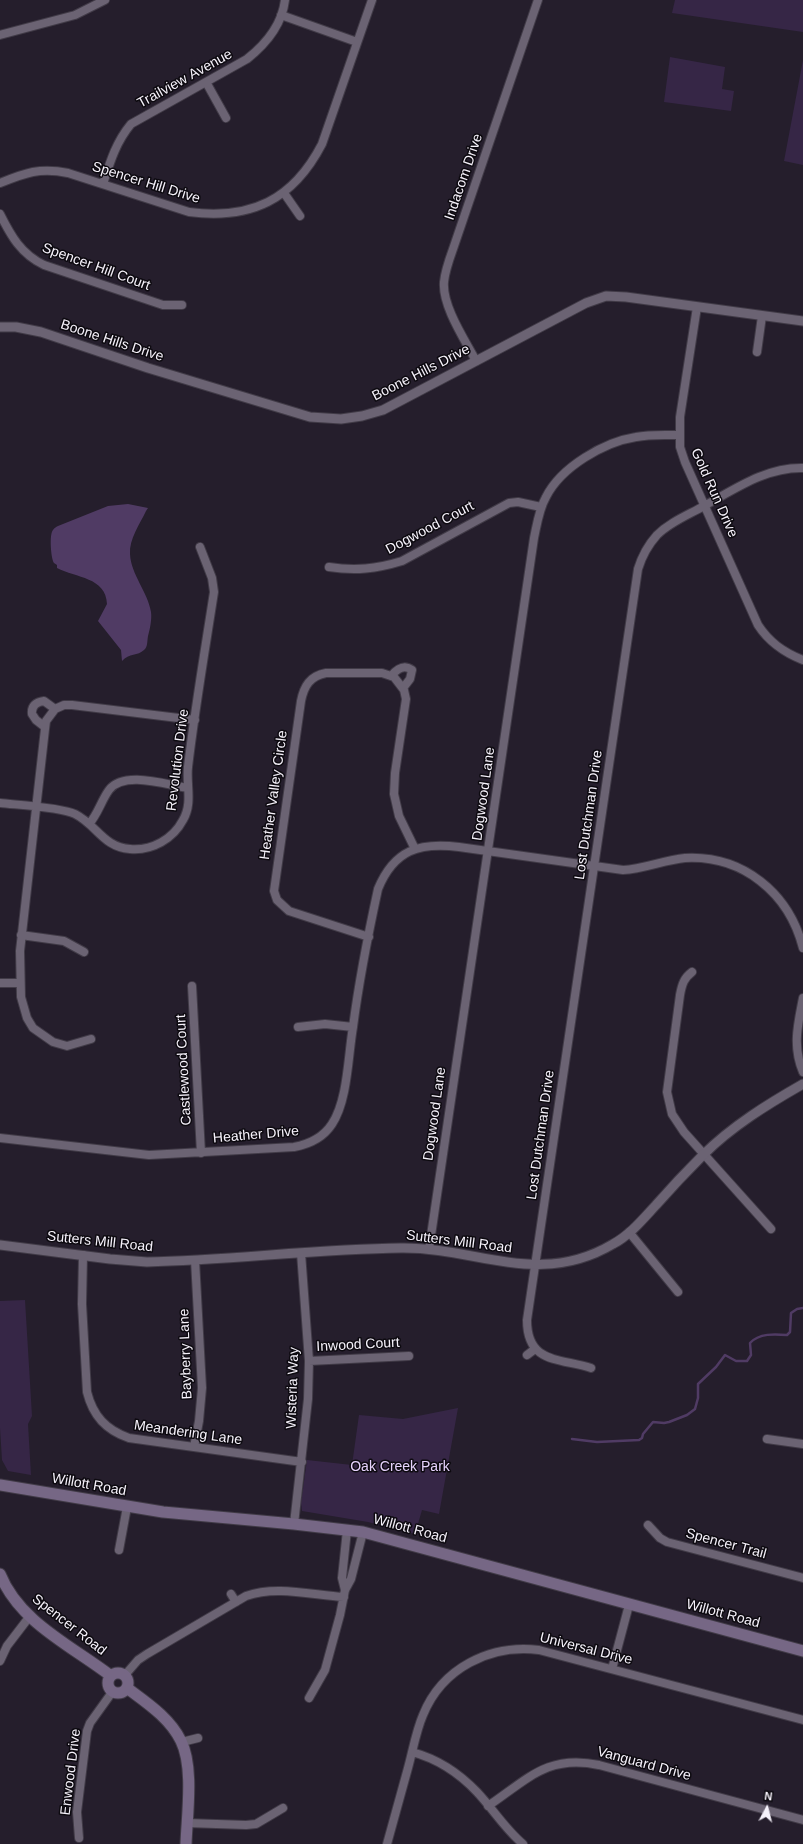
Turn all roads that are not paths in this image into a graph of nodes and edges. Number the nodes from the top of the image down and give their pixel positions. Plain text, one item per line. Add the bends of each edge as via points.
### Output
1 (105, 0) edge
2 (284, 0) edge
3 (372, 0) edge
4 (538, 0) edge
5 (281, 15) junction
6 (0, 35) edge
7 (357, 42) junction
8 (206, 82) junction
9 (226, 118) dead end
10 (0, 183) edge
11 (103, 184) junction
12 (284, 193) junction
13 (0, 214) edge
14 (300, 216) dead end
15 (182, 305) dead end
16 (697, 307) junction
17 (762, 316) junction
18 (803, 322) edge
19 (0, 327) edge
20 (757, 352) dead end
21 (476, 361) junction
22 (679, 435) junction
23 (803, 468) edge
24 (704, 506) junction
25 (541, 507) junction
26 (200, 547) dead end
27 (329, 567) dead end
28 (803, 660) edge
29 (391, 676) junction
30 (403, 688) junction
31 (55, 709) junction
32 (195, 720) junction
33 (45, 727) junction
34 (188, 788) junction
35 (0, 803) edge
36 (35, 808) junction
37 (89, 824) junction
38 (415, 849) junction
39 (489, 851) junction
40 (594, 866) junction
41 (21, 935) junction
42 (369, 937) junction
43 (803, 948) edge
44 (84, 952) dead end
45 (692, 972) dead end
46 (0, 983) edge
47 (20, 983) junction
48 (192, 986) dead end
49 (803, 998) edge
50 (298, 1027) dead end
51 (353, 1027) junction
52 (91, 1039) dead end
53 (803, 1072) edge
54 (803, 1084) edge
55 (0, 1138) edge
56 (202, 1153) junction
57 (704, 1154) junction
58 (772, 1229) dead end
59 (629, 1232) junction
60 (0, 1245) edge
61 (428, 1249) junction
62 (301, 1253) junction
63 (83, 1255) junction
64 (195, 1260) junction
65 (536, 1264) junction
66 (678, 1292) dead end
67 (535, 1349) junction
68 (527, 1355) dead end
69 (410, 1356) dead end
70 (308, 1361) junction
71 (590, 1368) dead end
72 (766, 1440) dead end
73 (803, 1444) edge
74 (194, 1447) junction
75 (302, 1462) junction
76 (0, 1485) edge
77 (127, 1507) junction
78 (294, 1524) junction
79 (648, 1525) dead end
80 (347, 1530) junction
81 (363, 1532) junction
82 (119, 1550) dead end
83 (0, 1574) edge
84 (803, 1578) edge
85 (345, 1593) junction
86 (231, 1594) dead end
87 (236, 1602) junction
88 (629, 1605) junction
89 (30, 1616) junction
90 (803, 1651) edge
91 (0, 1661) edge
92 (612, 1669) junction
93 (125, 1675) junction
94 (111, 1676) junction
95 (127, 1688) junction
96 (113, 1691) junction
97 (309, 1698) dead end
98 (803, 1720) edge
99 (198, 1738) dead end
100 (182, 1742) junction
101 (412, 1752) junction
102 (488, 1806) junction
103 (283, 1808) dead end
104 (803, 1820) edge
105 (187, 1823) junction
106 (80, 1838) dead end
107 (186, 1844) edge
108 (387, 1844) edge
109 (523, 1844) edge

1 - 6 street via 75,15
2 - 5 street, Trailview Avenue
3 - 7 street, Spencer Hill Drive
4 - 21 street, Indacom Drive via 453,249 444,283 452,314
5 - 7 street
5 - 8 street, Trailview Avenue via 268,40 259,50
7 - 12 street, Spencer Hill Drive via 322,144 309,166
8 - 9 street
8 - 11 street, Trailview Avenue via 131,124 115,148
10 - 11 street, Spencer Hill Drive via 26,172 40,170 68,172
11 - 12 street, Spencer Hill Drive via 189,212 208,214 245,212
12 - 14 street
13 - 15 street, Spencer Hill Court via 12,238 22,250 44,265 163,305
16 - 17 street, Boone Hills Drive
16 - 21 street, Boone Hills Drive via 606,296 586,303
16 - 22 street, Gold Run Drive
17 - 18 street, Boone Hills Drive
17 - 20 street
19 - 21 street, Boone Hills Drive via 41,332 270,406 320,418 352,418 383,410
22 - 24 street, Gold Run Drive via 684,462
22 - 25 street, Dogwood Lane via 636,437 597,451 567,470 546,496
23 - 24 street, Lost Dutchman Drive via 764,474
24 - 28 street, Gold Run Drive via 758,625 771,642
24 - 40 street, Lost Dutchman Drive via 658,534 642,556 638,569
25 - 27 street, Dogwood Court via 518,502 509,503 402,561 383,567 350,570
25 - 39 street, Dogwood Lane via 534,538
26 - 32 street, Revolution Drive via 212,578 214,592
29 - 30 street
29 - 30 street via 402,667 412,670
29 - 42 street, Heather Valley Circle via 382,673 326,673 318,674 308,683 301,701 274,882 277,900 289,911
30 - 38 street via 406,699 394,794 399,816
31 - 32 street via 72,704
31 - 33 street via 46,721
31 - 33 street via 44,701 33,706 32,714
32 - 34 street, Revolution Drive
33 - 36 street
34 - 37 street via 134,780 122,781 110,789
34 - 37 street, Revolution Drive via 188,805 184,820 166,840 149,848 130,849 112,844
35 - 36 street, Revolution Drive
36 - 37 street, Revolution Drive via 74,814
36 - 41 street
38 - 39 street via 441,845
38 - 42 street, Heather Drive via 395,862 383,877 378,889
39 - 40 street
39 - 61 street, Dogwood Lane
40 - 43 street via 635,870 671,860 697,858 739,867 775,892 797,927
40 - 65 street, Lost Dutchman Drive
41 - 44 street via 64,941
41 - 47 street
42 - 51 street, Heather Drive
45 - 57 street via 682,982 667,1092 669,1105 677,1123
46 - 47 street
47 - 52 street via 23,1008 33,1028 57,1044 67,1046
48 - 56 street, Castlewood Court
49 - 53 street via 796,1027 796,1041
50 - 51 street via 325,1024
51 - 56 street, Heather Drive via 341,1103 332,1125 316,1140 294,1147
54 - 57 street, Sutters Mill Road via 724,1136
55 - 56 street, Heather Drive via 130,1154
57 - 58 street
57 - 59 street, Sutters Mill Road
59 - 65 street, Sutters Mill Road via 615,1244 582,1259 562,1264
59 - 66 street
60 - 63 street, Sutters Mill Road
61 - 62 street, Sutters Mill Road
61 - 65 street, Sutters Mill Road via 504,1262
62 - 64 street, Sutters Mill Road
62 - 70 street, Wisteria Way
63 - 64 street, Sutters Mill Road via 148,1262
63 - 74 street, Meandering Lane via 82,1304 86,1373 94,1413 109,1429 129,1438
64 - 74 street, Bayberry Lane via 202,1388
65 - 67 street, Lost Dutchman Drive via 527,1320 530,1341
67 - 68 street
67 - 71 street via 553,1360
69 - 70 street, Inwood Court
70 - 75 street, Wisteria Way via 308,1399
72 - 73 street
74 - 75 street, Meandering Lane
75 - 78 street, Wisteria Way
76 - 77 main road, Willott Road
77 - 78 main road, Willott Road
77 - 82 street
78 - 80 main road, Willott Road
79 - 84 street, Spencer Trail via 660,1538 668,1542
80 - 81 main road, Willott Road
80 - 85 street via 342,1578
81 - 85 street
81 - 88 main road, Willott Road
83 - 89 main road, Spencer Road via 14,1599
85 - 87 street via 263,1591
85 - 97 street via 325,1670
86 - 87 street
87 - 93 street via 138,1660
88 - 90 main road, Willott Road
88 - 92 street
89 - 91 street via 6,1646
89 - 94 main road, Spencer Road
92 - 98 street, Universal Drive
92 - 101 street, Universal Drive via 530,1648 505,1650 481,1657 455,1672 437,1691 423,1714
93 - 94 main road via 119,1673
93 - 95 main road via 128,1680
94 - 96 main road via 109,1686
95 - 96 main road via 119,1693
95 - 100 main road via 158,1712
96 - 106 street, Enwood Drive via 87,1731 77,1812
99 - 100 street
100 - 105 main road via 187,1772
101 - 102 street via 437,1761 452,1770 477,1792
101 - 108 street, Universal Drive
102 - 104 street, Vanguard Drive via 546,1767 578,1762 605,1766
102 - 109 street
103 - 105 street via 256,1824 246,1826
105 - 107 main road

